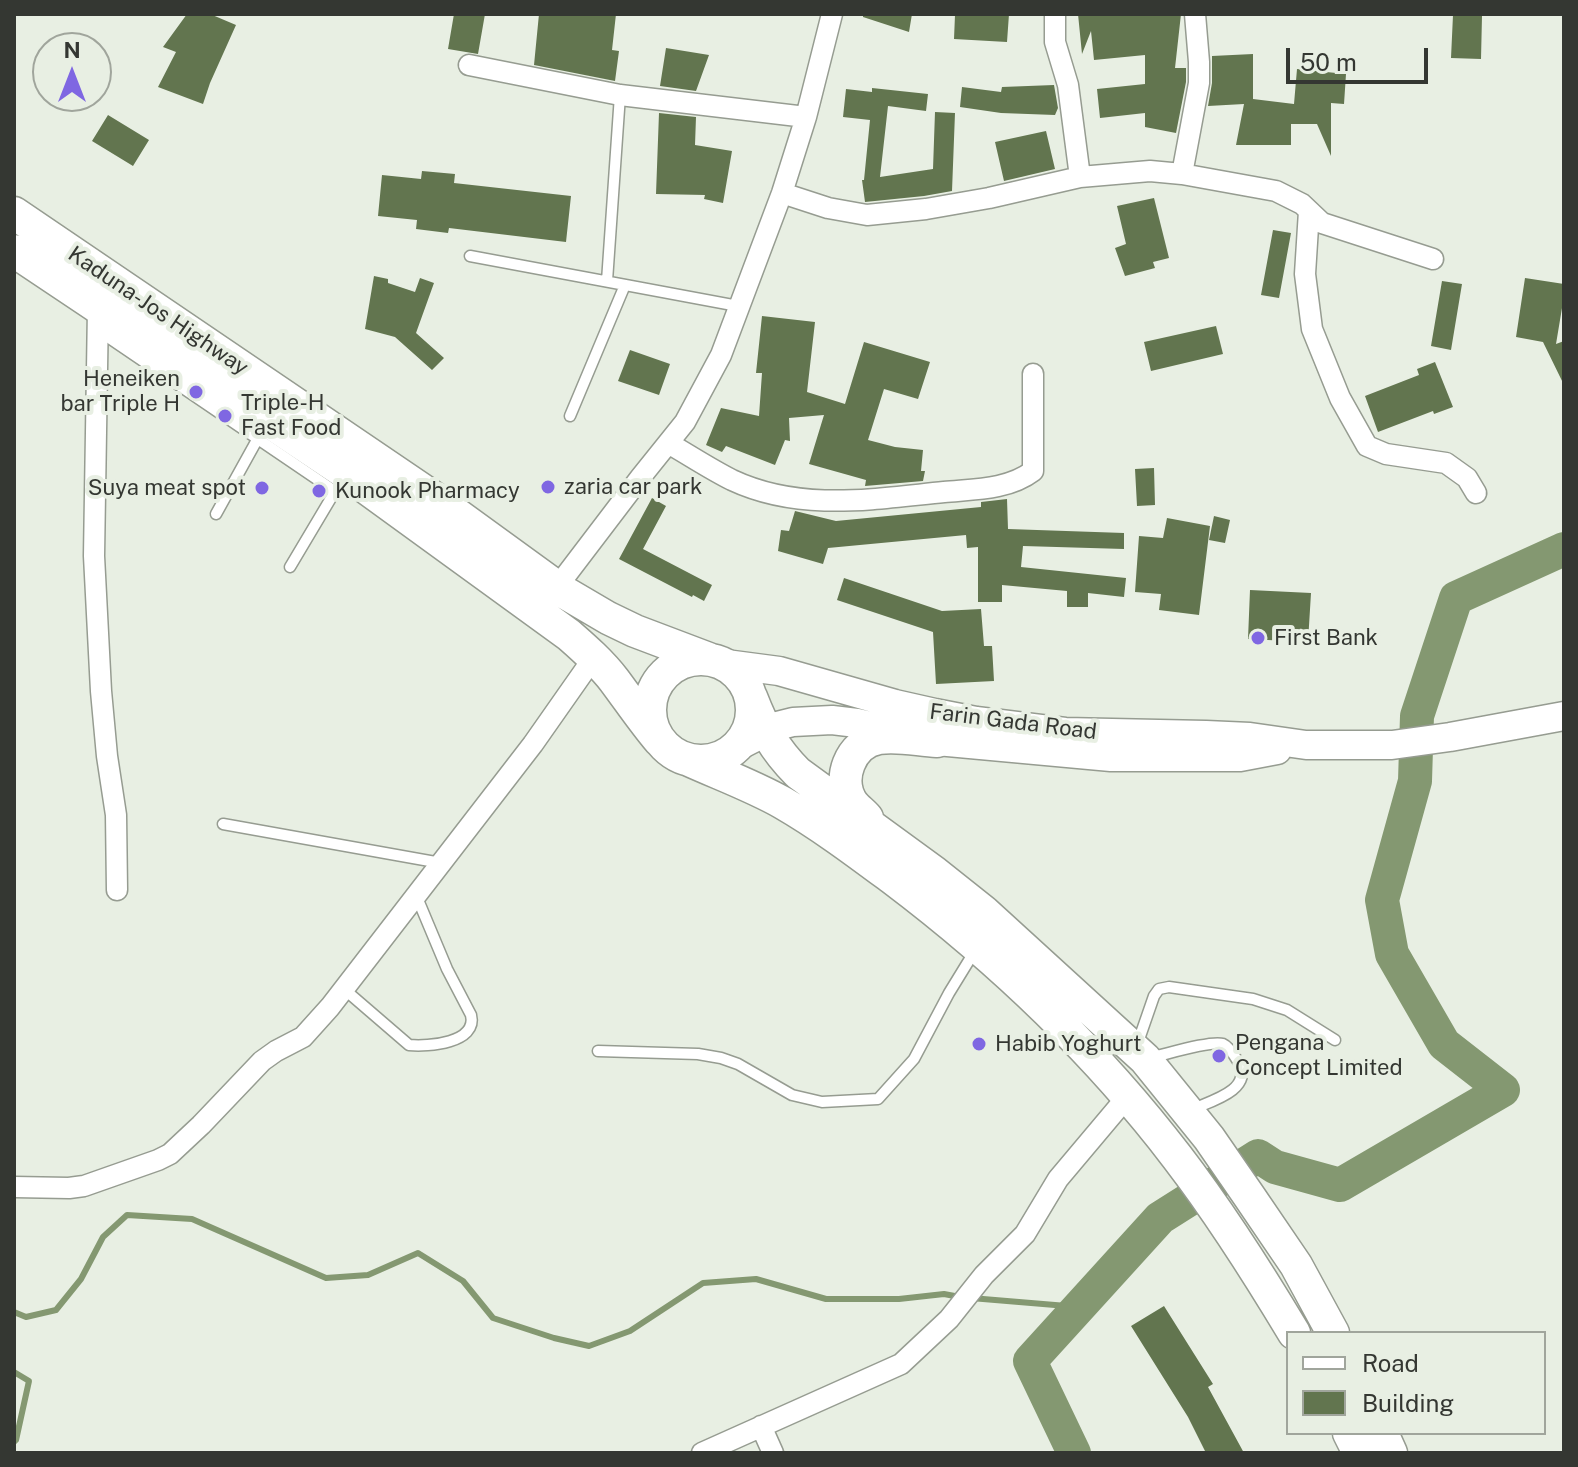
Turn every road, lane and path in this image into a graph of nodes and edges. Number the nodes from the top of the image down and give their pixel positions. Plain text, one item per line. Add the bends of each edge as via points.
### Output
1 (832, 14) edge
2 (1055, 14) edge
3 (1195, 14) edge
4 (469, 65) dead end
5 (620, 95) junction
6 (806, 117) junction
7 (1182, 174) junction
8 (1080, 177) junction
9 (782, 193) junction
10 (1309, 211) junction
11 (14, 213) edge
12 (14, 251) edge
13 (470, 256) dead end
14 (1433, 259) dead end
15 (607, 281) junction
16 (625, 285) junction
17 (738, 306) junction
18 (97, 319) junction
19 (1033, 374) dead end
20 (570, 416) dead end
21 (257, 440) junction
22 (668, 443) junction
23 (341, 482) junction
24 (1476, 493) dead end
25 (216, 514) dead end
26 (290, 567) dead end
27 (557, 587) junction
28 (594, 657) junction
29 (718, 662) junction
30 (1564, 716) edge
31 (752, 738) junction
32 (660, 741) junction
33 (937, 741) junction
34 (1306, 745) junction
35 (689, 760) junction
36 (223, 824) dead end
37 (883, 834) junction
38 (441, 863) junction
39 (117, 890) dead end
40 (416, 895) junction
41 (977, 947) junction
42 (344, 989) junction
43 (1335, 1040) dead end
44 (598, 1051) dead end
45 (1140, 1055) junction
46 (1127, 1097) junction
47 (1187, 1112) junction
48 (14, 1187) edge
49 (1293, 1331) edge
50 (1332, 1331) edge
51 (761, 1426) junction
52 (1350, 1435) edge
53 (702, 1453) edge
54 (773, 1453) edge
55 (1359, 1453) edge

1 - 6 street
2 - 8 street via 1055,42 1068,85
3 - 7 street via 1199,83
4 - 5 street
5 - 6 street
5 - 15 lane
6 - 9 street
7 - 8 street
7 - 10 street via 1276,191
8 - 9 street via 973,201 867,215
9 - 17 street
10 - 14 street via 1322,223
10 - 24 street via 1305,274 1312,329 1340,398 1367,446 1446,463 1467,478
11 - 27 highway, Kaduna-Jos Highway
12 - 18 highway, Kaduna-Jos Highway
13 - 15 lane
15 - 16 lane
16 - 17 lane
16 - 20 lane
17 - 22 street via 721,355
18 - 21 lane
18 - 23 highway, Kaduna-Jos Highway
18 - 39 street via 94,556 101,691 116,815
19 - 22 street via 1033,471 993,487 812,501 733,480
21 - 23 lane
21 - 25 lane
22 - 27 street
23 - 26 lane
23 - 28 highway, Kaduna-Jos Highway
27 - 29 highway, Kaduna-Jos Highway via 635,631
28 - 32 highway, Kaduna-Jos Highway
28 - 38 street
29 - 31 highway via 740,676 750,691
29 - 32 highway via 681,662 659,680 650,710
29 - 34 main road, Farin Gada Road via 779,671 976,721 1065,732 1250,737
30 - 34 main road, Farin Gada Road via 1392,745
31 - 33 main road, Farin Gada Road via 793,722 832,720
31 - 35 highway via 726,756
31 - 37 highway
32 - 35 highway
33 - 34 main road, Farin Gada Road via 1164,758 1240,757
33 - 37 highway via 879,738 852,756 848,791
35 - 41 highway via 771,797 815,824
36 - 38 lane
37 - 45 highway via 984,912
38 - 40 street
40 - 42 street
40 - 42 lane via 471,1015 469,1030 454,1040 409,1045
41 - 44 lane via 914,1059 878,1099 822,1102 792,1095 738,1064 698,1054
41 - 46 highway via 1073,1036
42 - 48 street via 303,1037 262,1061 170,1154 84,1186
43 - 45 lane via 1287,1010 1253,999 1169,987 1154,996
45 - 47 highway
45 - 47 lane via 1208,1044 1222,1044 1231,1051 1241,1067 1241,1081
46 - 49 highway via 1217,1213
46 - 51 street via 1058,1179 1025,1234 901,1364
47 - 50 highway via 1296,1265
51 - 53 street
51 - 54 street
52 - 55 highway

